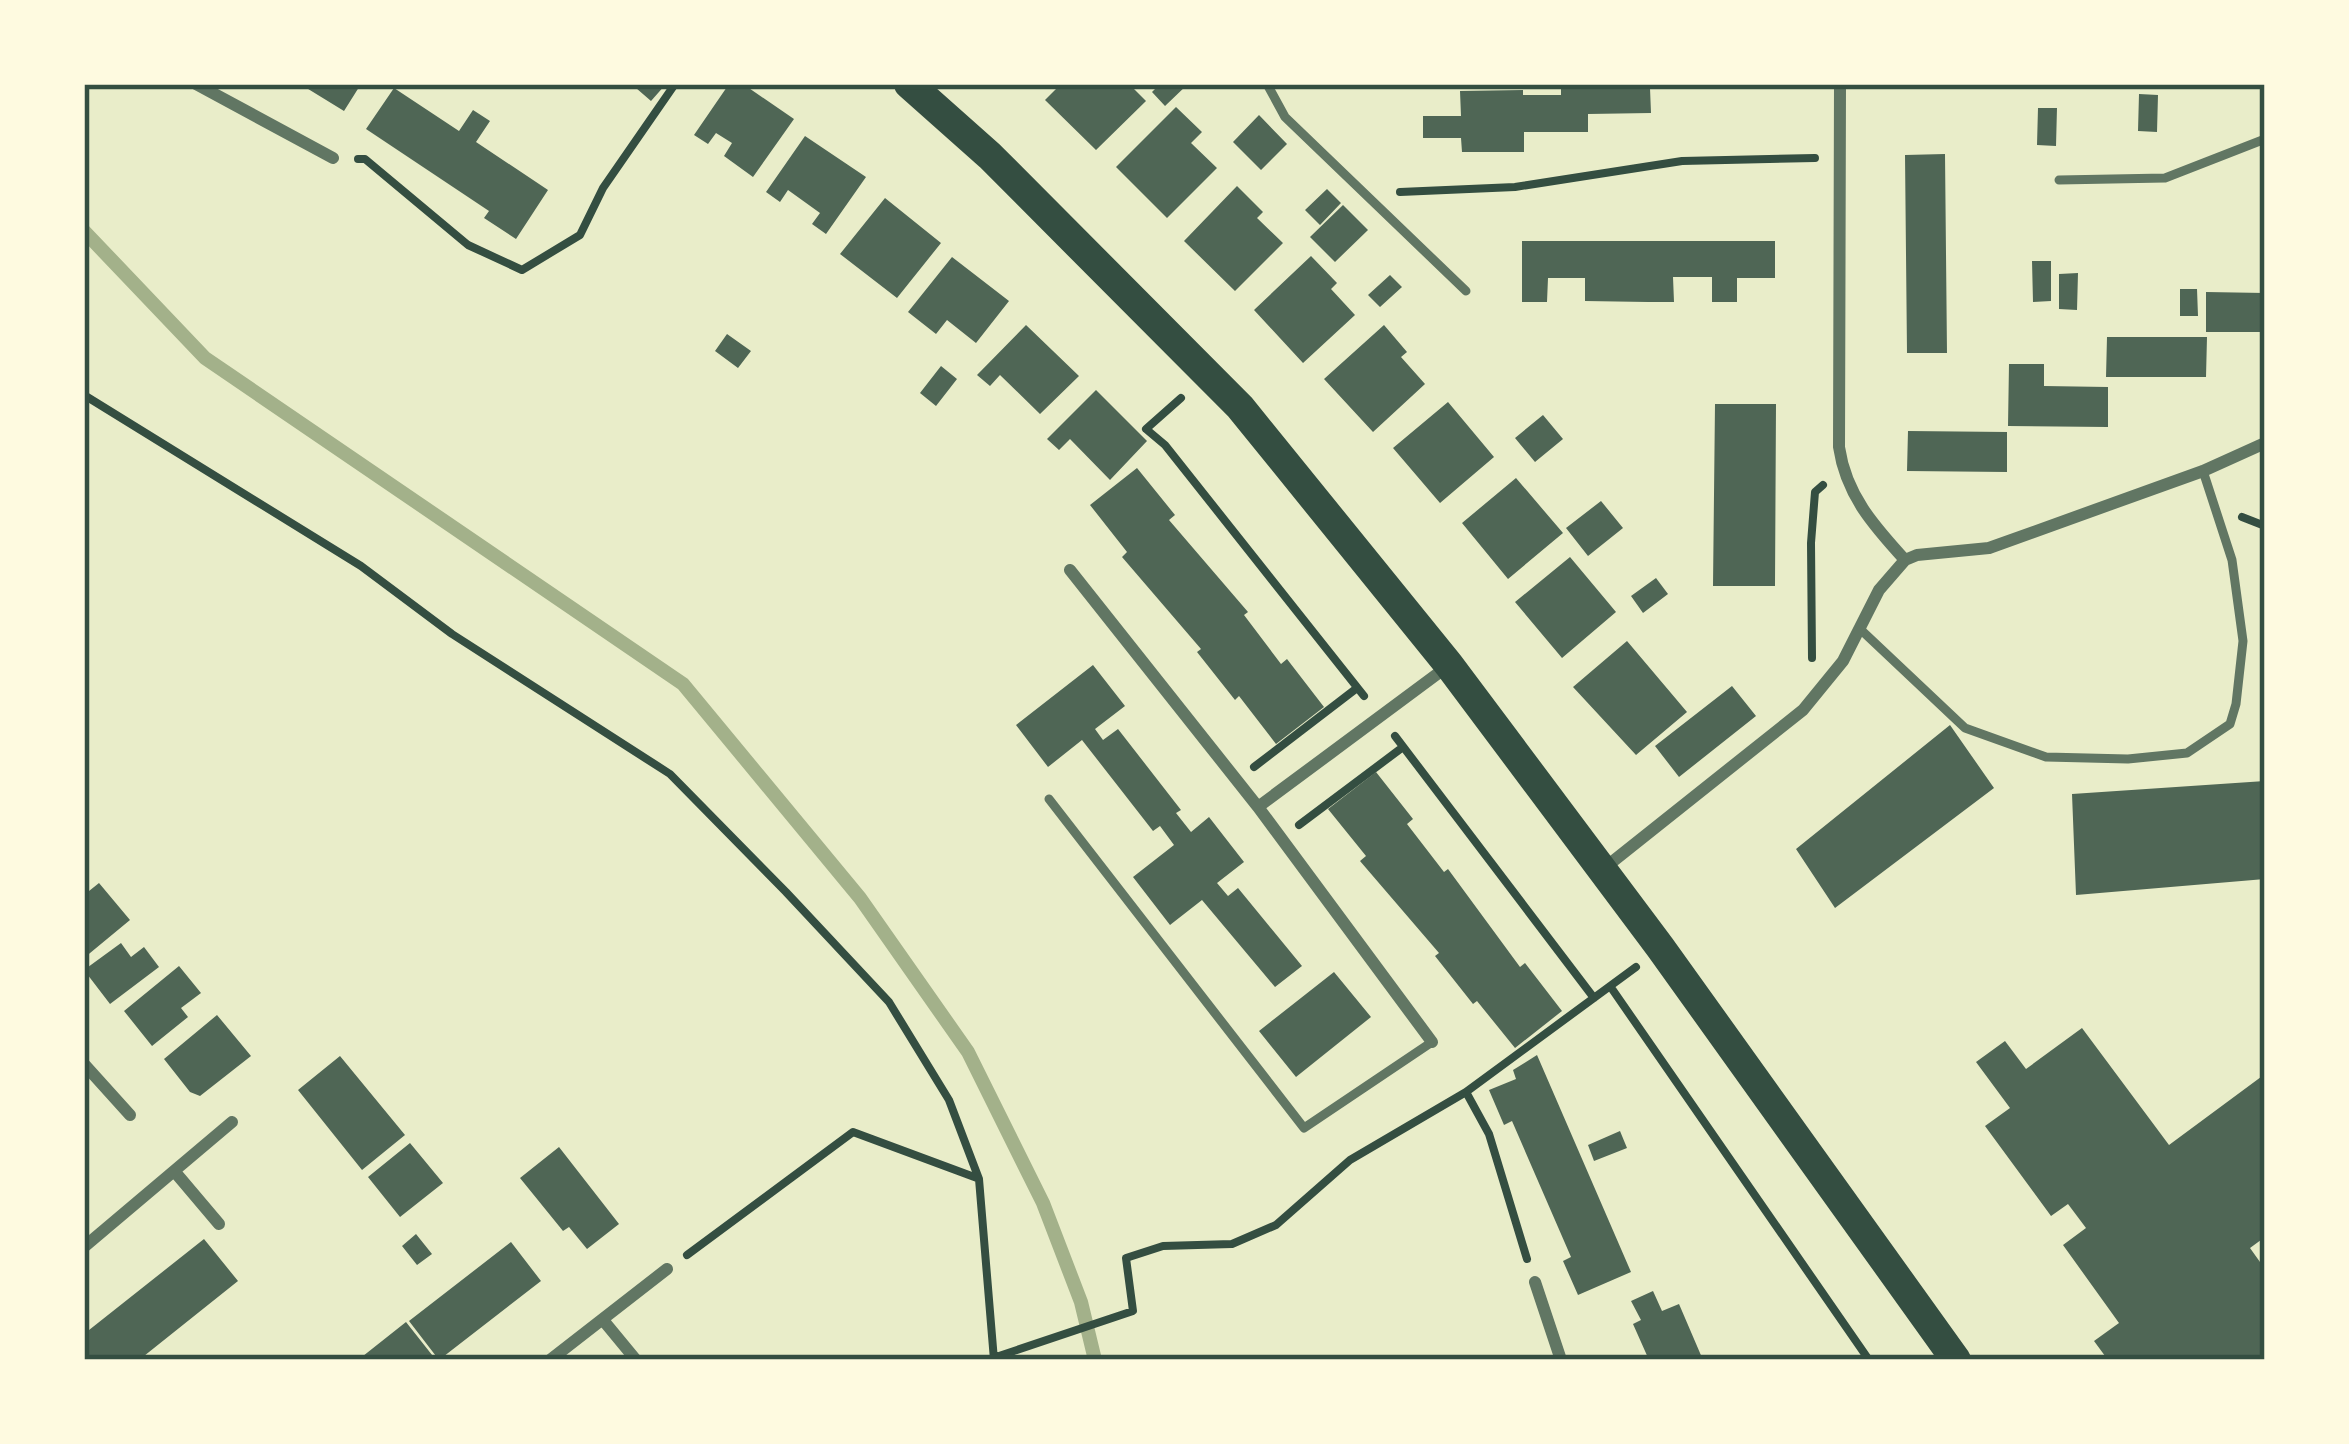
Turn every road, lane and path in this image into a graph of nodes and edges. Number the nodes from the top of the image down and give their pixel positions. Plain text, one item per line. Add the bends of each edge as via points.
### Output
1 (196, 84) edge
2 (675, 84) edge
3 (909, 84) edge
4 (1267, 84) edge
5 (1840, 84) edge
6 (2265, 139) edge
7 (333, 158) joint
8 (1840, 158) junction
9 (2059, 180) dead end
10 (1364, 192) junction
11 (1466, 291) dead end
12 (1208, 374) junction
13 (84, 395) edge
14 (2265, 443) edge
15 (1842, 468) junction
16 (2204, 471) junction
17 (1905, 560) junction
18 (1070, 570) dead end
19 (1859, 628) junction
20 (1449, 665) junction
21 (1358, 688) junction
22 (1813, 698) junction
23 (1380, 716) junction
24 (1403, 747) junction
25 (1236, 779) junction
26 (1049, 799) dead end
27 (1258, 806) junction
28 (1281, 838) junction
29 (1602, 870) junction
30 (1660, 947) junction
31 (1610, 986) junction
32 (1594, 998) junction
33 (1432, 1042) joint
34 (84, 1064) edge
35 (1466, 1092) junction
36 (130, 1115) dead end
37 (232, 1122) dead end
38 (175, 1172) junction
39 (979, 1179) junction
40 (219, 1224) dead end
41 (84, 1247) edge
42 (667, 1269) joint
43 (1535, 1282) joint
44 (603, 1320) junction
45 (993, 1359) edge
46 (550, 1360) edge
47 (636, 1360) edge
48 (1561, 1360) edge
49 (1869, 1360) edge
50 (1956, 1360) edge

1 - 7 street
2 - 7 path via 580,235 522,270 468,244 365,159
3 - 12 main road
4 - 10 lane via 1285,117
5 - 8 street
6 - 9 lane via 2164,178
8 - 10 path via 1682,160 1515,188
8 - 15 street
10 - 11 lane
12 - 20 main road
12 - 21 path via 1146,429
13 - 39 path via 361,566 670,774 889,1002 949,1100
14 - 16 street
15 - 17 street via 1862,510
15 - 22 path via 1815,492
16 - 17 street via 1989,548
16 - 19 lane via 2232,560 2243,641 2230,724 2187,753 2046,757 1964,728
17 - 19 street
18 - 25 street
19 - 22 street
20 - 23 street
20 - 29 main road
21 - 23 path
21 - 25 path
22 - 29 street
23 - 24 path
23 - 27 street
24 - 28 path
24 - 32 path
25 - 27 street
26 - 33 lane via 1304,1128
27 - 28 street
28 - 33 street
29 - 30 main road
30 - 31 path
30 - 50 main road
31 - 32 path
31 - 49 path
32 - 35 path
34 - 36 street
35 - 43 path via 1489,1134
35 - 45 path via 1350,1160 1276,1225 1232,1244 1163,1246 1126,1258 1133,1311
37 - 38 street
38 - 40 street
38 - 41 street
39 - 42 path via 853,1132
39 - 45 path
42 - 44 street
43 - 48 street
44 - 46 street
44 - 47 street

